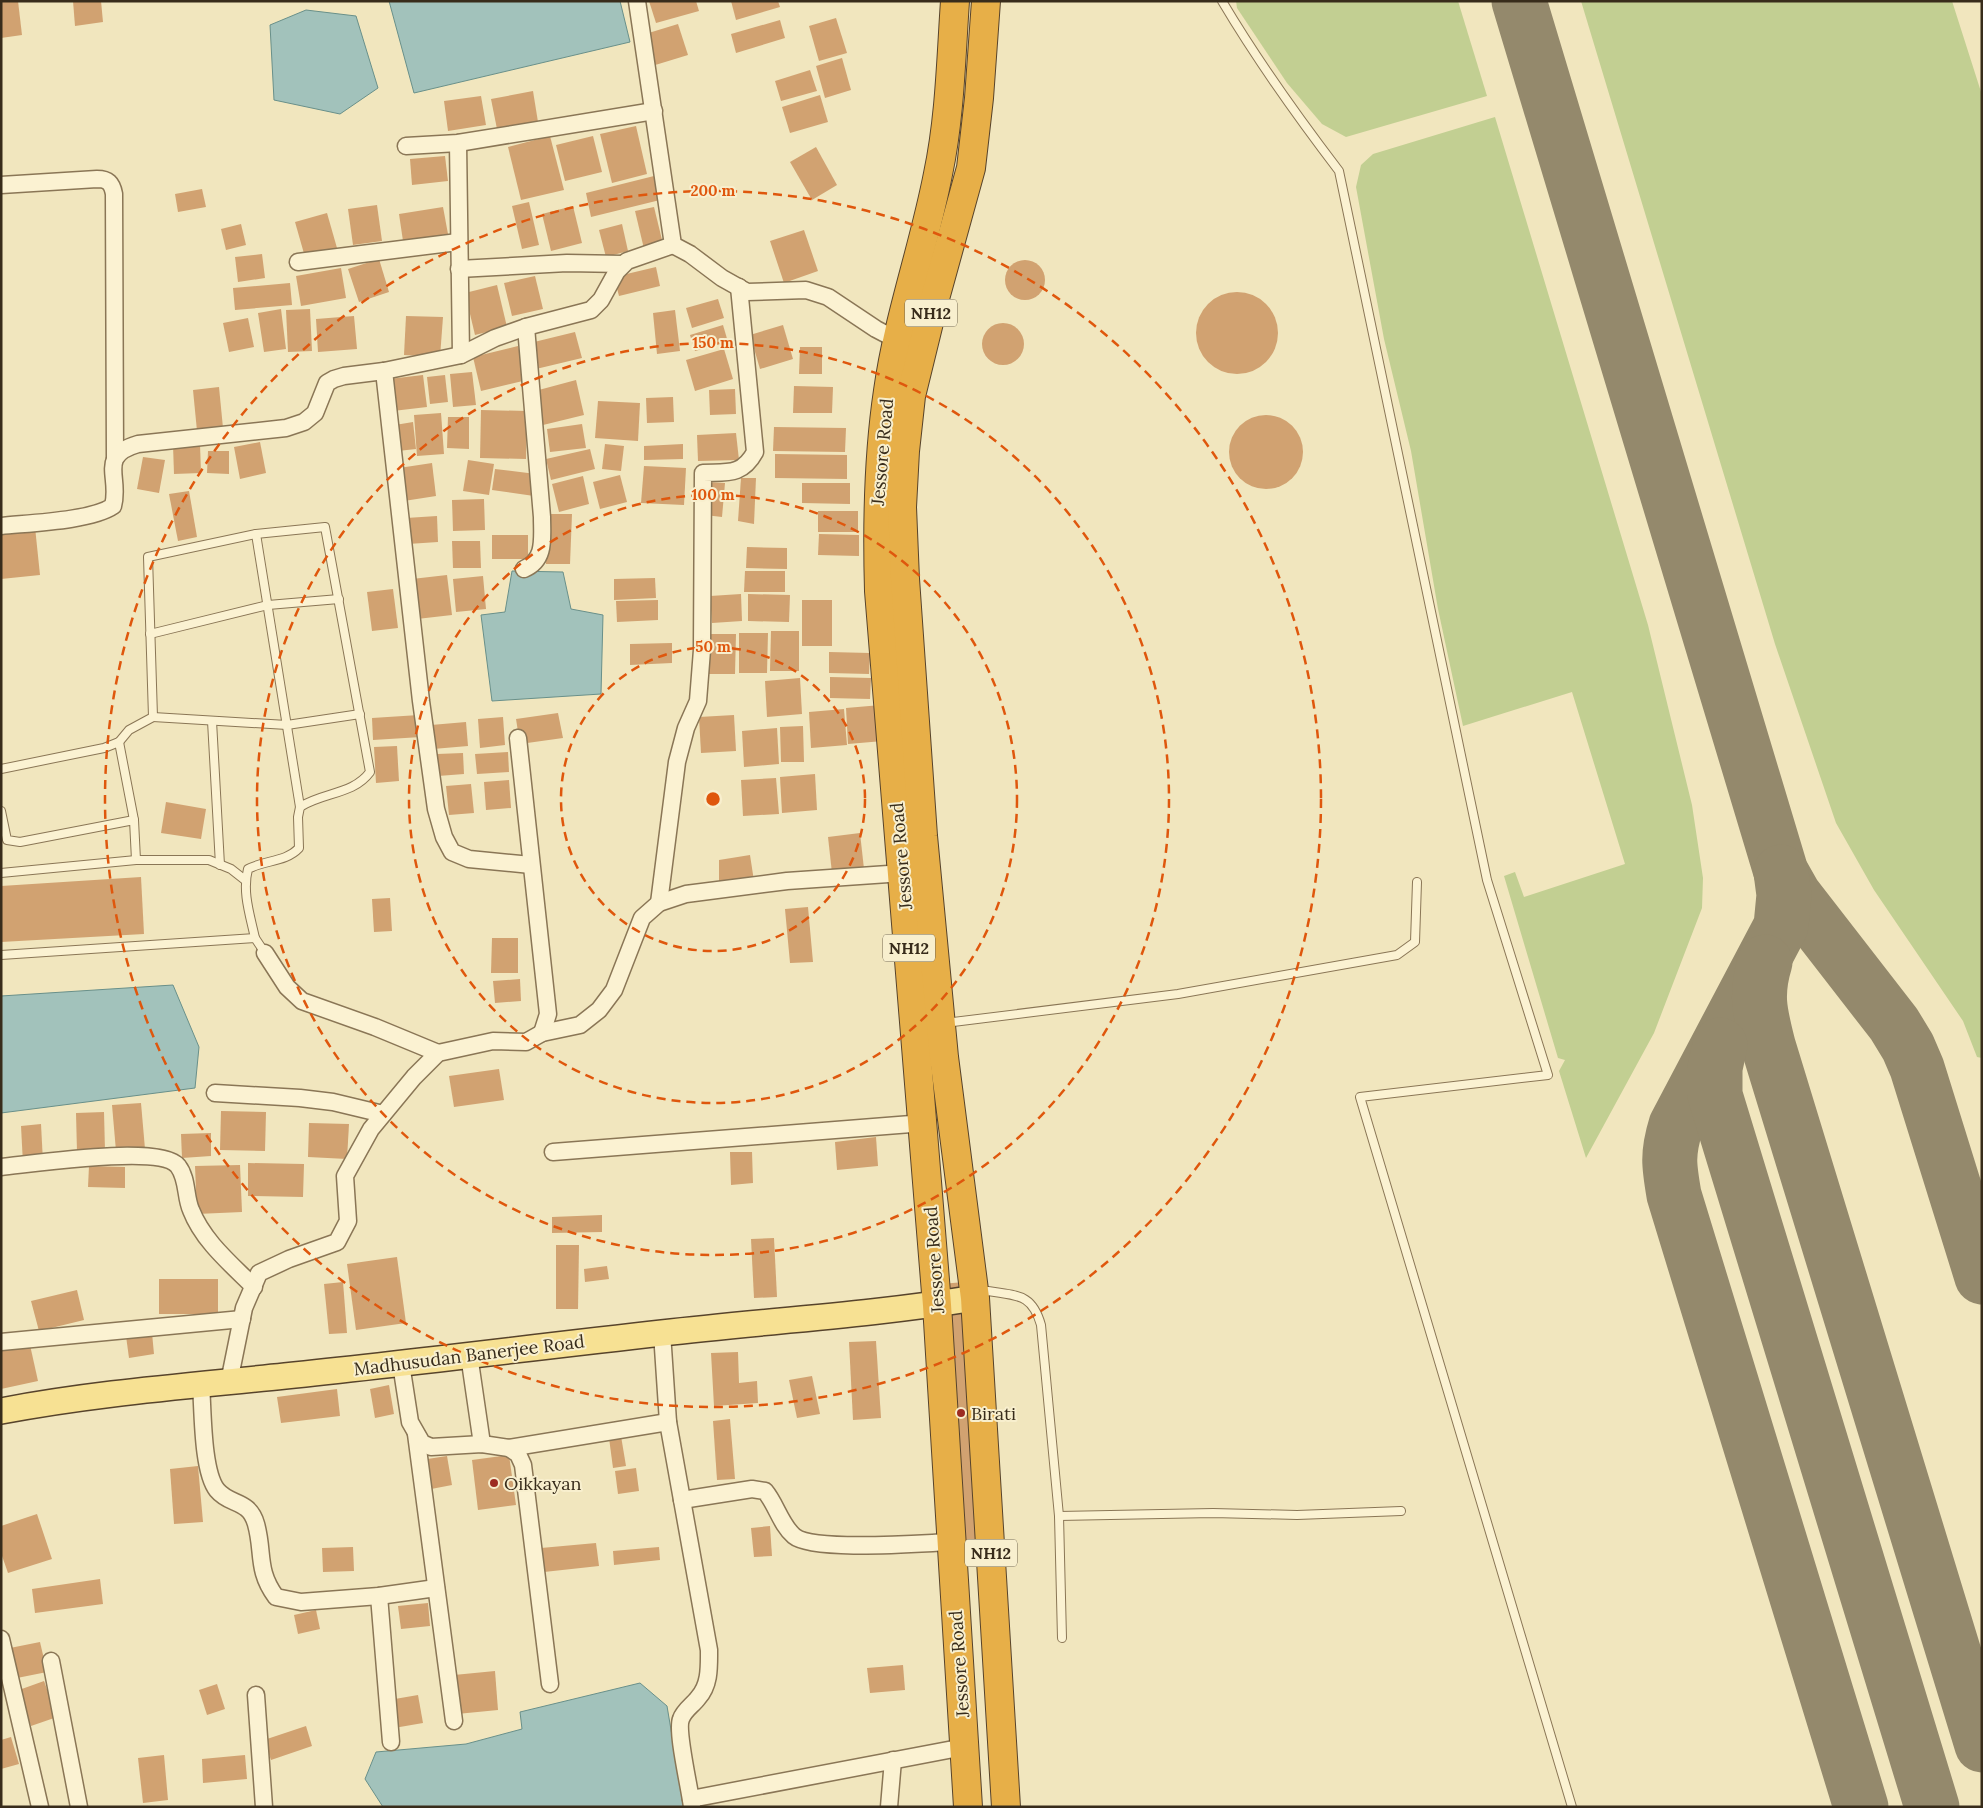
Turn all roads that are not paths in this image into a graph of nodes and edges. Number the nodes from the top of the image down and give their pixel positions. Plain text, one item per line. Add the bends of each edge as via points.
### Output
1 (637, 1) edge
2 (955, 1) edge
3 (986, 1) edge
4 (1222, 1) edge
5 (654, 111) junction
6 (458, 142) junction
7 (406, 146) dead end
8 (1, 185) edge
9 (458, 242) junction
10 (674, 245) junction
11 (298, 262) dead end
12 (623, 264) junction
13 (459, 268) junction
14 (739, 287) junction
15 (526, 327) junction
16 (897, 340) junction
17 (461, 355) junction
18 (384, 371) junction
19 (115, 458) junction
20 (1, 526) edge
21 (256, 534) junction
22 (524, 569) dead end
23 (339, 599) junction
24 (268, 606) junction
25 (150, 634) junction
26 (360, 714) junction
27 (153, 716) junction
28 (212, 722) junction
29 (287, 725) junction
30 (518, 738) dead end
31 (119, 742) junction
32 (1, 769) edge
33 (300, 807) junction
34 (1, 811) edge
35 (134, 820) junction
36 (136, 860) junction
37 (220, 865) junction
38 (532, 865) junction
39 (1, 872) edge
40 (903, 873) junction
41 (245, 880) junction
42 (1417, 882) dead end
43 (659, 903) junction
44 (256, 938) junction
45 (265, 953) joint
46 (1, 955) edge
47 (941, 1024) junction
48 (542, 1034) junction
49 (438, 1053) junction
50 (215, 1094) dead end
51 (383, 1114) junction
52 (924, 1123) junction
53 (553, 1152) dead end
54 (1, 1167) edge
55 (254, 1287) junction
56 (975, 1298) junction
57 (937, 1304) junction
58 (242, 1319) junction
59 (662, 1333) junction
60 (1, 1342) edge
61 (469, 1355) junction
62 (401, 1364) junction
63 (229, 1382) junction
64 (202, 1385) junction
65 (1, 1411) edge
66 (668, 1422) junction
67 (416, 1434) junction
68 (482, 1444) junction
69 (509, 1448) junction
70 (682, 1500) junction
71 (1401, 1511) dead end
72 (1059, 1516) junction
73 (951, 1542) junction
74 (436, 1588) junction
75 (379, 1596) junction
76 (1062, 1638) dead end
77 (1, 1639) edge
78 (51, 1661) dead end
79 (550, 1684) dead end
80 (256, 1694) dead end
81 (454, 1721) dead end
82 (391, 1742) dead end
83 (964, 1747) junction
84 (893, 1760) junction
85 (692, 1803) edge
86 (40, 1807) edge
87 (79, 1807) edge
88 (264, 1807) edge
89 (889, 1807) edge
90 (968, 1807) edge
91 (1006, 1807) edge
92 (1572, 1807) edge

1 - 5 street
2 - 16 highway, Jessore Road / NH12 via 946,125 938,174
3 - 47 highway, NH12 via 971,168 911,396 905,451 904,579
4 - 92 lane via 1296,115 1339,171 1487,880 1548,1075 1360,1097
5 - 6 street
5 - 10 street
6 - 7 street
6 - 9 street
8 - 19 street via 97,179 112,184
9 - 11 street
9 - 13 street
10 - 12 street
10 - 14 street
12 - 13 street
12 - 15 street via 591,310
13 - 17 street
14 - 16 street via 747,292 806,290 828,297
14 - 43 street via 755,452 748,465 734,471 703,473 702,650 698,701 686,728 677,762
15 - 17 street
15 - 22 street via 542,539 536,562
16 - 40 highway, Jessore Road / NH12 via 880,449 877,514 879,591
17 - 18 street
18 - 19 street via 344,376 327,383 314,413 304,422 286,428 138,444 120,451
18 - 38 street via 421,701 436,808 444,836 452,852 469,859
19 - 20 street via 115,496 113,506 107,510
21 - 23 lane via 324,527
21 - 24 lane
21 - 25 lane via 148,557
23 - 24 lane
23 - 26 lane
24 - 25 lane
24 - 29 lane
25 - 27 lane
26 - 29 lane
26 - 33 lane via 370,772 352,787
27 - 28 lane
27 - 31 lane via 129,730
28 - 29 lane
28 - 37 lane
29 - 33 lane
30 - 38 street
31 - 32 lane via 104,748
31 - 35 lane
33 - 41 lane via 299,848 293,855 248,869
34 - 35 lane via 7,840 20,842
35 - 36 lane
36 - 37 lane via 209,860
36 - 39 lane
37 - 41 lane
38 - 48 street via 548,1014
40 - 43 street via 787,881 686,894
40 - 52 highway, Jessore Road / NH12
41 - 44 lane
42 - 47 lane via 1415,942 1397,956 1178,994
43 - 48 street via 642,918 614,990 599,1010 580,1025
44 - 45 lane
44 - 46 lane
45 - 49 street via 288,988 302,1001
47 - 56 highway, NH12
48 - 49 street via 526,1042 493,1040
49 - 51 street
50 - 51 street via 300,1098
51 - 55 street via 345,1176 348,1220 337,1242 259,1273
52 - 53 street
52 - 57 highway, Jessore Road / NH12
54 - 55 street via 109,1156 166,1158 178,1165 190,1209 199,1227
55 - 58 street
56 - 57 main road, Madhusudan Banerjee Road
56 - 72 lane via 988,1291 1010,1295 1028,1301 1038,1313
56 - 91 highway, NH12
57 - 59 main road, Madhusudan Banerjee Road
57 - 73 highway, Jessore Road / NH12
58 - 60 street
58 - 63 street
59 - 61 main road, Madhusudan Banerjee Road
59 - 66 street
61 - 62 main road, Madhusudan Banerjee Road
61 - 68 street
62 - 63 main road, Madhusudan Banerjee Road
62 - 67 street via 410,1422
63 - 64 main road, Madhusudan Banerjee Road
64 - 65 main road, Madhusudan Banerjee Road
64 - 75 street via 206,1457 211,1476 217,1490 250,1510 256,1524 267,1584 276,1597 301,1602
66 - 69 street
66 - 70 street
67 - 68 street via 431,1447
67 - 74 street
68 - 69 street
69 - 79 street via 518,1454 526,1476
70 - 73 street via 752,1489 765,1491 794,1536 809,1543 832,1546
70 - 85 street via 709,1650 706,1686 680,1720
71 - 72 lane
72 - 76 lane
73 - 83 highway, Jessore Road / NH12
74 - 75 street
74 - 81 street
75 - 82 street
77 - 86 street
78 - 87 street
80 - 88 street
83 - 84 street
83 - 90 highway, Jessore Road / NH12
84 - 85 street
84 - 89 street

